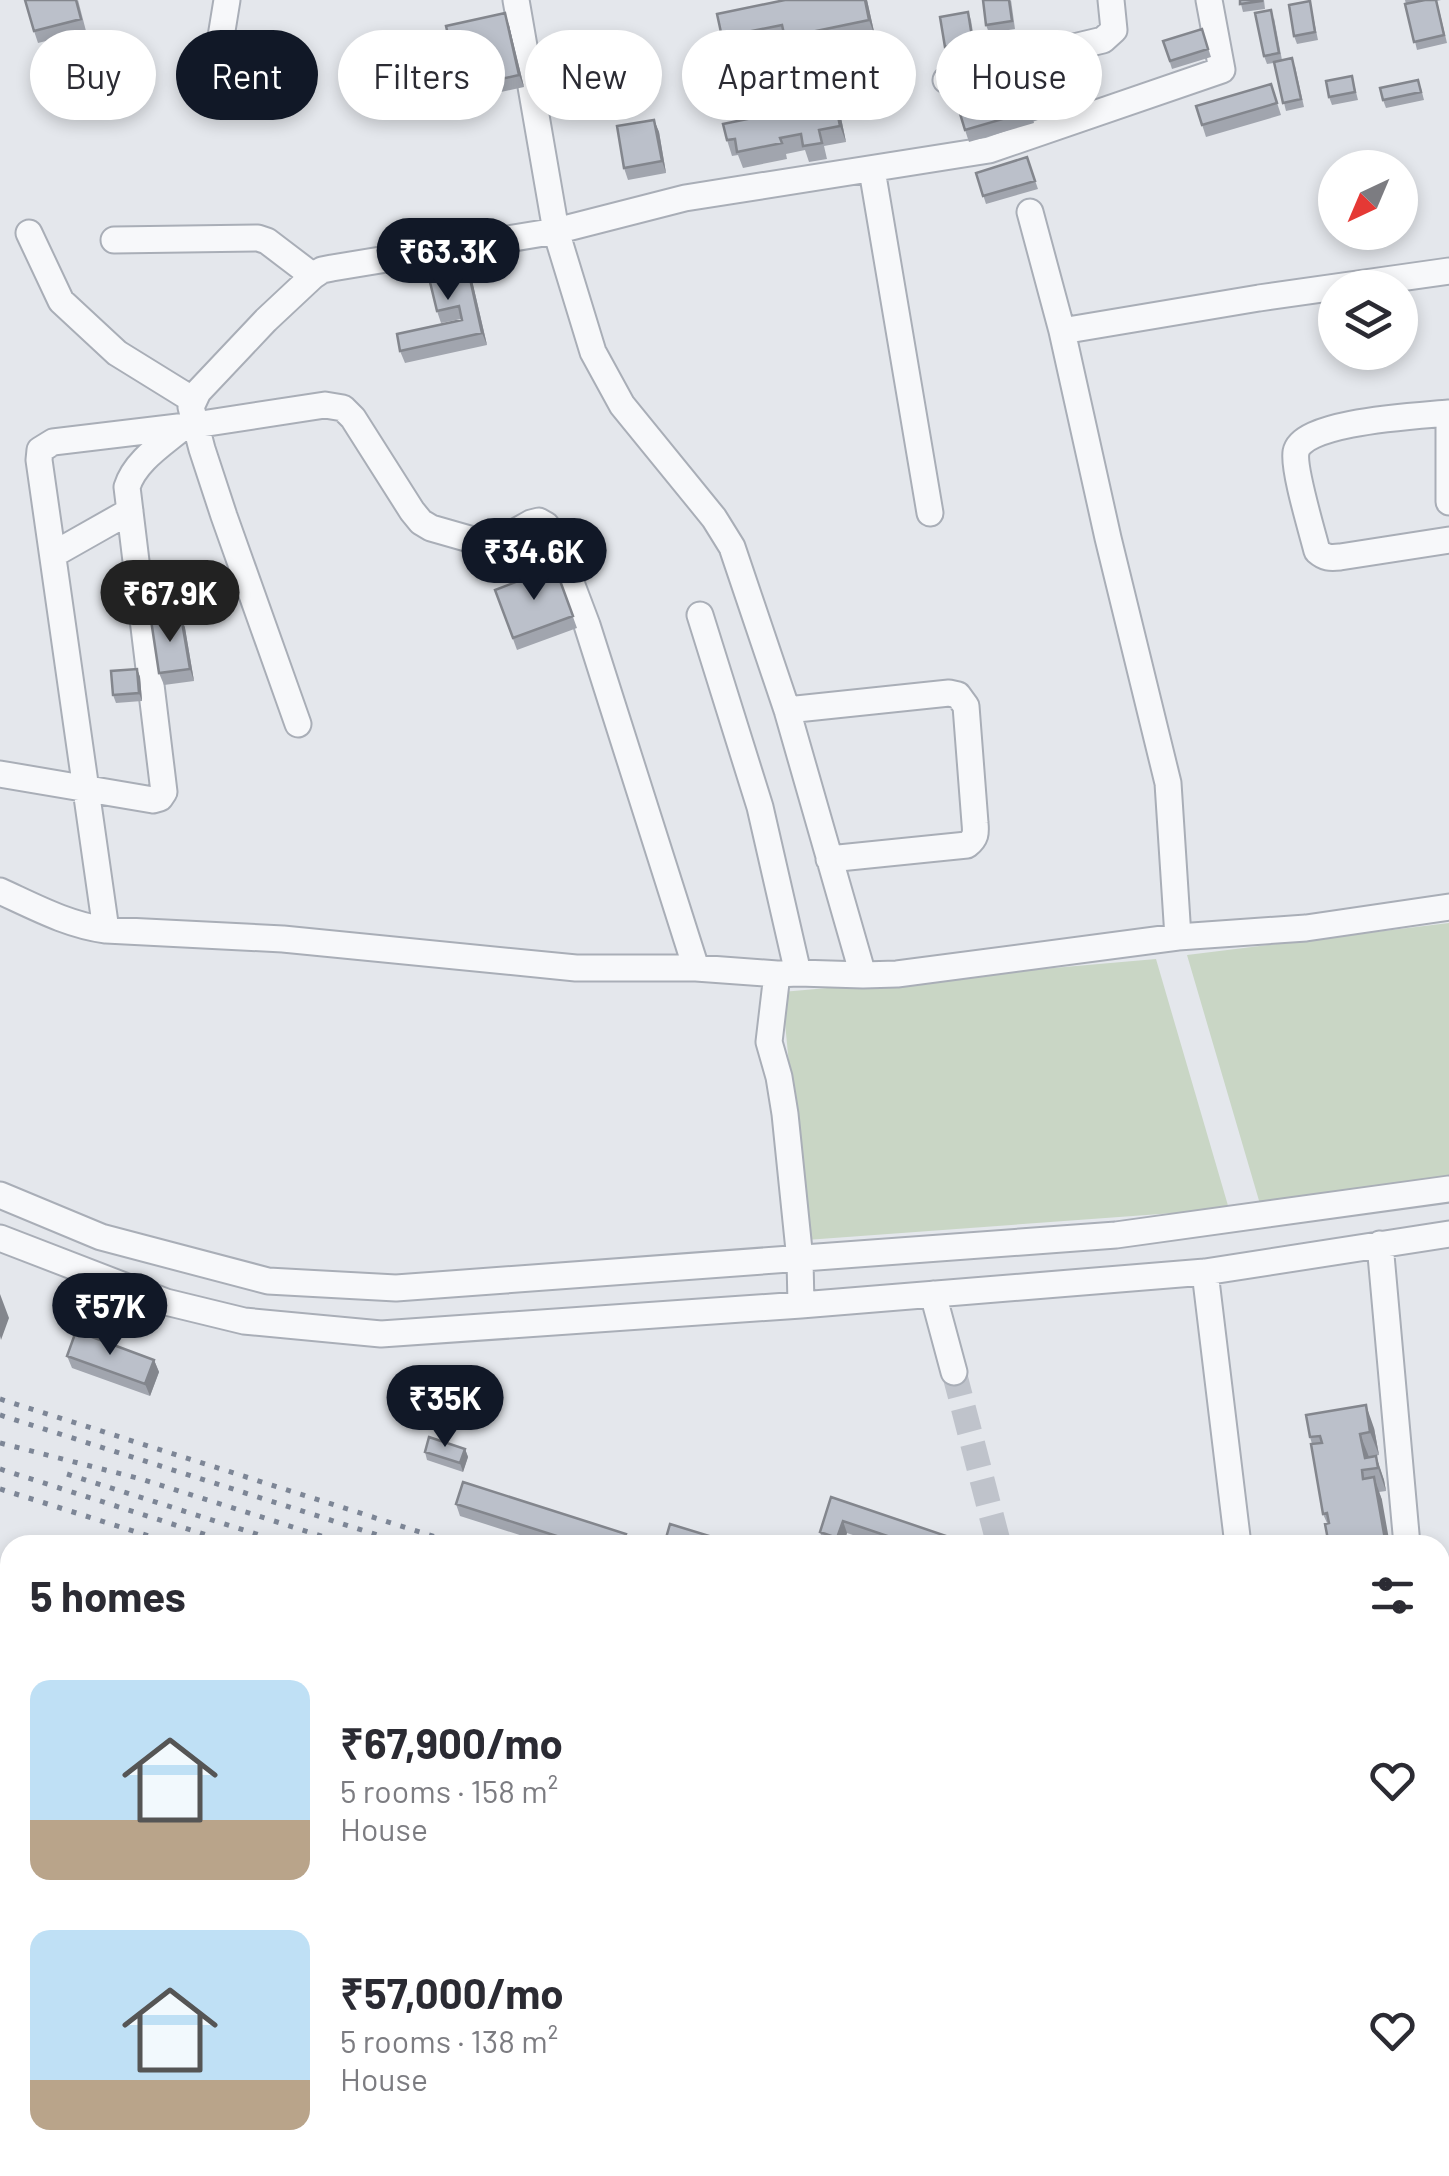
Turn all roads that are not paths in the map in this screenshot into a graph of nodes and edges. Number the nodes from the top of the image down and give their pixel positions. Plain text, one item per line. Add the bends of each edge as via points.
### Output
1 (227, 0) edge
2 (516, 0) edge
3 (1111, 0) edge
4 (1210, 0) edge
5 (222, 30) edge
6 (1102, 40) edge
7 (872, 170) junction
8 (1030, 212) dead end
9 (556, 231) junction
10 (29, 234) dead end
11 (114, 240) dead end
12 (1449, 271) edge
13 (314, 276) junction
14 (1062, 331) junction
15 (1449, 414) edge
16 (191, 417) junction
17 (1449, 429) edge
18 (1449, 502) edge
19 (130, 511) junction
20 (930, 514) dead end
21 (1449, 540) edge
22 (54, 554) junction
23 (700, 615) dead end
24 (787, 710) junction
25 (298, 724) dead end
26 (0, 774) edge
27 (86, 788) junction
28 (829, 859) junction
29 (0, 891) edge
30 (1449, 908) edge
31 (106, 930) junction
32 (1178, 937) junction
33 (696, 968) junction
34 (788, 973) junction
35 (863, 975) junction
36 (1449, 1190) edge
37 (0, 1196) edge
38 (1449, 1234) edge
39 (0, 1238) edge
40 (1380, 1244) junction
41 (800, 1260) junction
42 (1204, 1272) junction
43 (933, 1294) junction
44 (802, 1306) junction
45 (954, 1372) tunnel mouth
46 (1237, 1535) edge
47 (1406, 1535) edge

1 - 5 street
2 - 9 street
3 - 6 street via 1114,30
4 - 7 street via 1222,70 989,150
7 - 9 street via 686,198
7 - 20 street
8 - 14 street
9 - 13 street
9 - 24 street via 609,384 732,548
10 - 16 street via 61,301
11 - 13 street via 250,237
12 - 14 street
13 - 16 street via 266,320
14 - 32 street via 1168,783
15 - 21 street via 1330,429 1300,442 1296,458 1322,556
16 - 19 street via 134,471 127,487
16 - 22 street via 53,442 40,450
16 - 25 street
16 - 33 street via 337,405 431,528 491,542 531,523 546,526 587,625
17 - 18 street
19 - 22 street
19 - 27 street via 164,792 153,800
22 - 27 street
23 - 34 street via 760,807
24 - 28 street
24 - 28 street via 949,694 966,706 973,840
26 - 27 street
27 - 31 street
28 - 35 street
29 - 31 street via 66,922
30 - 32 street
31 - 33 street via 284,939 576,968
32 - 35 street
33 - 34 street
34 - 35 street
34 - 41 street via 769,1042 785,1114
36 - 41 street via 1116,1235
37 - 41 street via 100,1238 268,1281 396,1288
38 - 40 street
39 - 44 street via 166,1302 244,1321 380,1334
40 - 42 street
40 - 47 street
41 - 44 street
42 - 43 street
42 - 46 street
43 - 44 street
43 - 45 street

